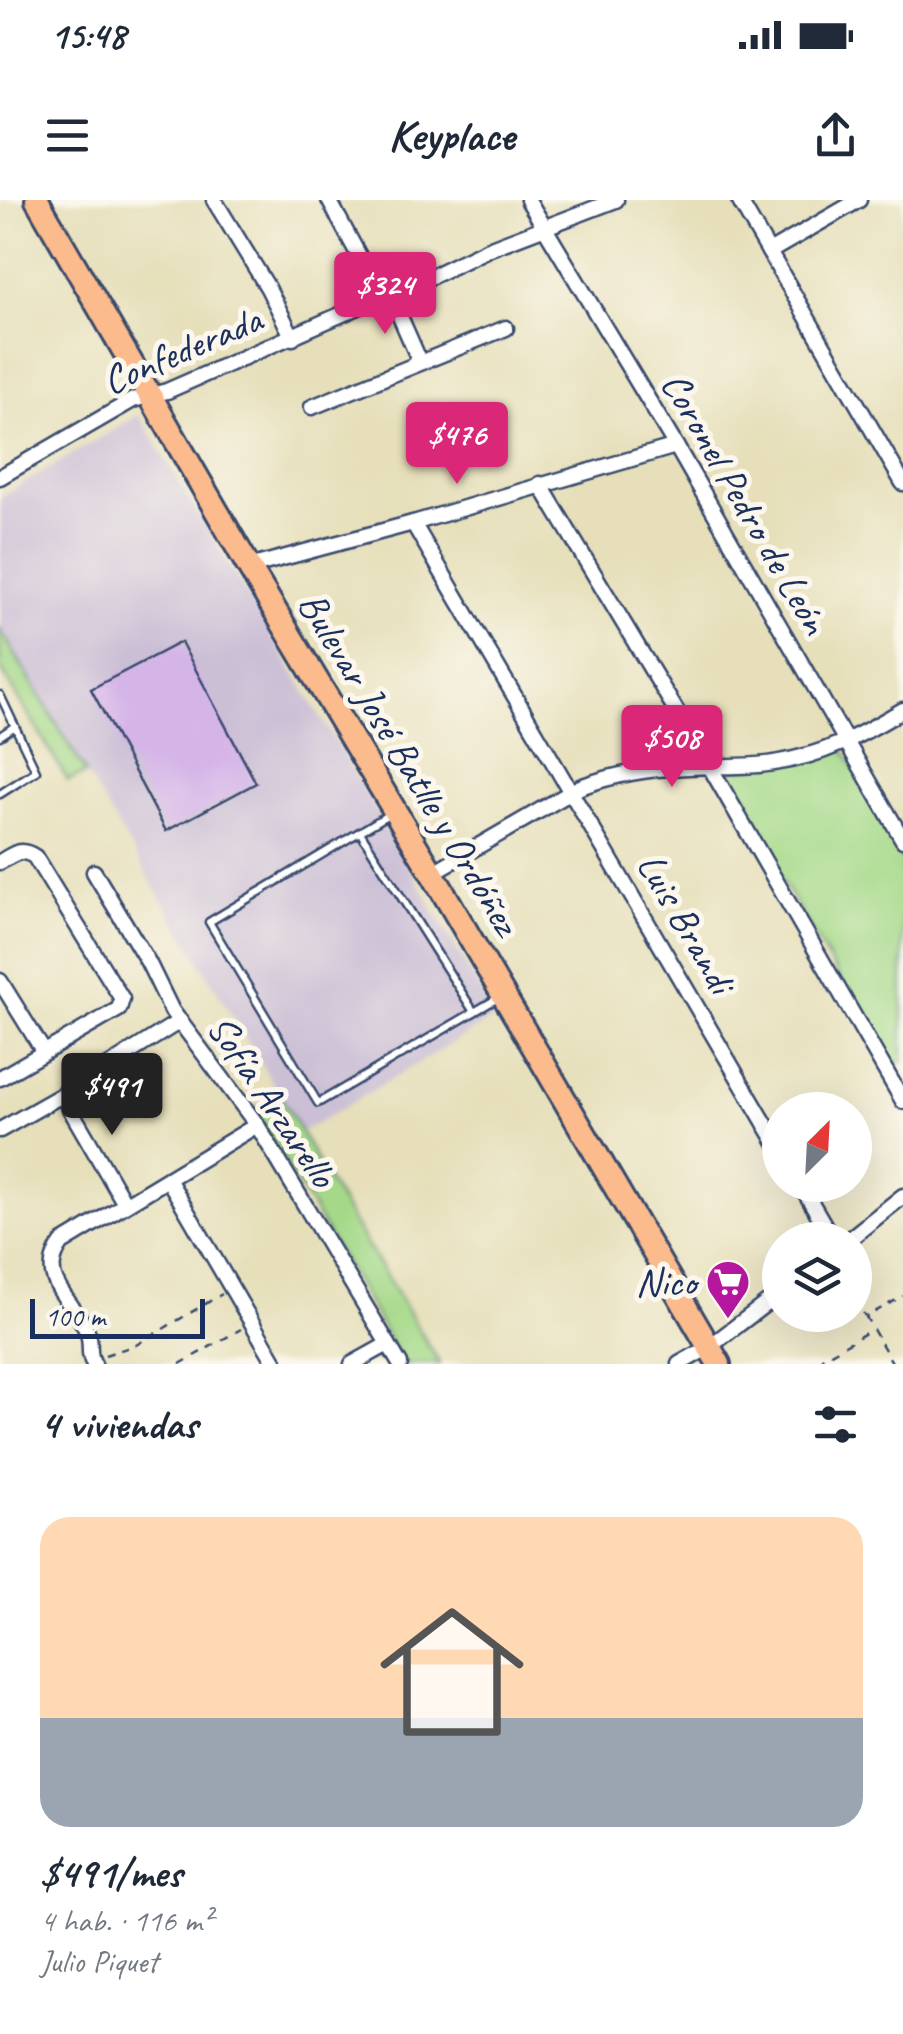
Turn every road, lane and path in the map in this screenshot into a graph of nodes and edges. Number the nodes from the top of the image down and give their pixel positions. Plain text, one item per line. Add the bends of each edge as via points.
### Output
1 (37, 200) edge
2 (214, 200) edge
3 (329, 200) edge
4 (528, 200) edge
5 (616, 200) edge
6 (739, 200) edge
7 (859, 200) edge
8 (545, 229) junction
9 (769, 252) junction
10 (386, 296) junction
11 (506, 328) dead end
12 (293, 338) junction
13 (420, 362) junction
14 (150, 396) junction
15 (312, 406) dead end
16 (676, 446) junction
17 (0, 477) edge
18 (903, 483) edge
19 (540, 484) junction
20 (413, 523) junction
21 (248, 567) junction
22 (0, 695) edge
23 (903, 710) edge
24 (15, 726) junction
25 (0, 736) edge
26 (846, 743) junction
27 (710, 767) junction
28 (572, 792) junction
29 (0, 794) edge
30 (395, 811) junction
31 (360, 832) junction
32 (903, 840) edge
33 (0, 862) edge
34 (94, 872) dead end
35 (432, 873) junction
36 (0, 981) edge
37 (504, 995) junction
38 (474, 1012) junction
39 (180, 1021) junction
40 (44, 1052) junction
41 (903, 1066) edge
42 (888, 1075) junction
43 (0, 1078) edge
44 (62, 1095) junction
45 (903, 1100) edge
46 (762, 1117) edge
47 (257, 1125) junction
48 (0, 1130) edge
49 (168, 1179) junction
50 (903, 1196) edge
51 (125, 1204) junction
52 (870, 1222) edge
53 (232, 1288) junction
54 (903, 1296) edge
55 (762, 1311) edge
56 (872, 1314) edge
57 (251, 1323) junction
58 (873, 1329) joint
59 (388, 1344) junction
60 (714, 1355) edge
61 (86, 1361) edge
62 (180, 1364) edge
63 (276, 1364) edge
64 (352, 1364) edge
65 (400, 1364) edge
66 (679, 1364) edge
67 (824, 1364) edge
68 (894, 1364) edge

1 - 14 main road, Bulevar José Batlle y Ordóñez
2 - 12 street
3 - 10 street
4 - 8 street, Coronel Pedro de León
5 - 8 street, Confederada
6 - 9 street
7 - 9 street
8 - 10 street, Confederada
8 - 16 street, Coronel Pedro de León
9 - 18 street
10 - 12 street, Confederada
10 - 13 street
11 - 13 street
12 - 14 street, Confederada
13 - 15 street
14 - 17 street, Confederada
14 - 21 main road, Bulevar José Batlle y Ordóñez
16 - 19 street
16 - 26 street, Coronel Pedro de León
19 - 20 street
19 - 27 street
20 - 21 street
20 - 28 street, Luis Brandi
21 - 30 main road, Bulevar José Batlle y Ordóñez
22 - 24 lane
23 - 26 street
24 - 25 lane
24 - 29 lane via 36,771
26 - 27 street via 776,763
26 - 32 street, Coronel Pedro de León
27 - 28 street via 635,772
27 - 42 street
28 - 35 street
28 - 46 street, Luis Brandi
30 - 31 lane
30 - 35 main road, Bulevar José Batlle y Ordóñez
31 - 38 lane
31 - 38 lane via 209,922 318,1103
33 - 40 street via 19,850 35,857 122,998 119,1009
34 - 39 street, Sofía Arzarello
35 - 37 main road, Bulevar José Batlle y Ordóñez
36 - 40 street
37 - 38 lane
37 - 60 main road, Bulevar José Batlle y Ordóñez
39 - 44 street
39 - 47 street, Sofía Arzarello
40 - 43 street
41 - 42 street
42 - 45 street
44 - 48 street
44 - 51 street
47 - 49 street
47 - 59 street, Sofía Arzarello
49 - 51 street
49 - 53 street
50 - 52 street
51 - 61 street via 62,1243 53,1257 51,1273 90,1336
53 - 57 street
53 - 61 path via 136,1346
54 - 56 path
55 - 60 street
57 - 62 path
57 - 63 street
58 - 67 path via 822,1358
58 - 68 path
59 - 64 street
59 - 65 street, Sofía Arzarello
60 - 66 street

